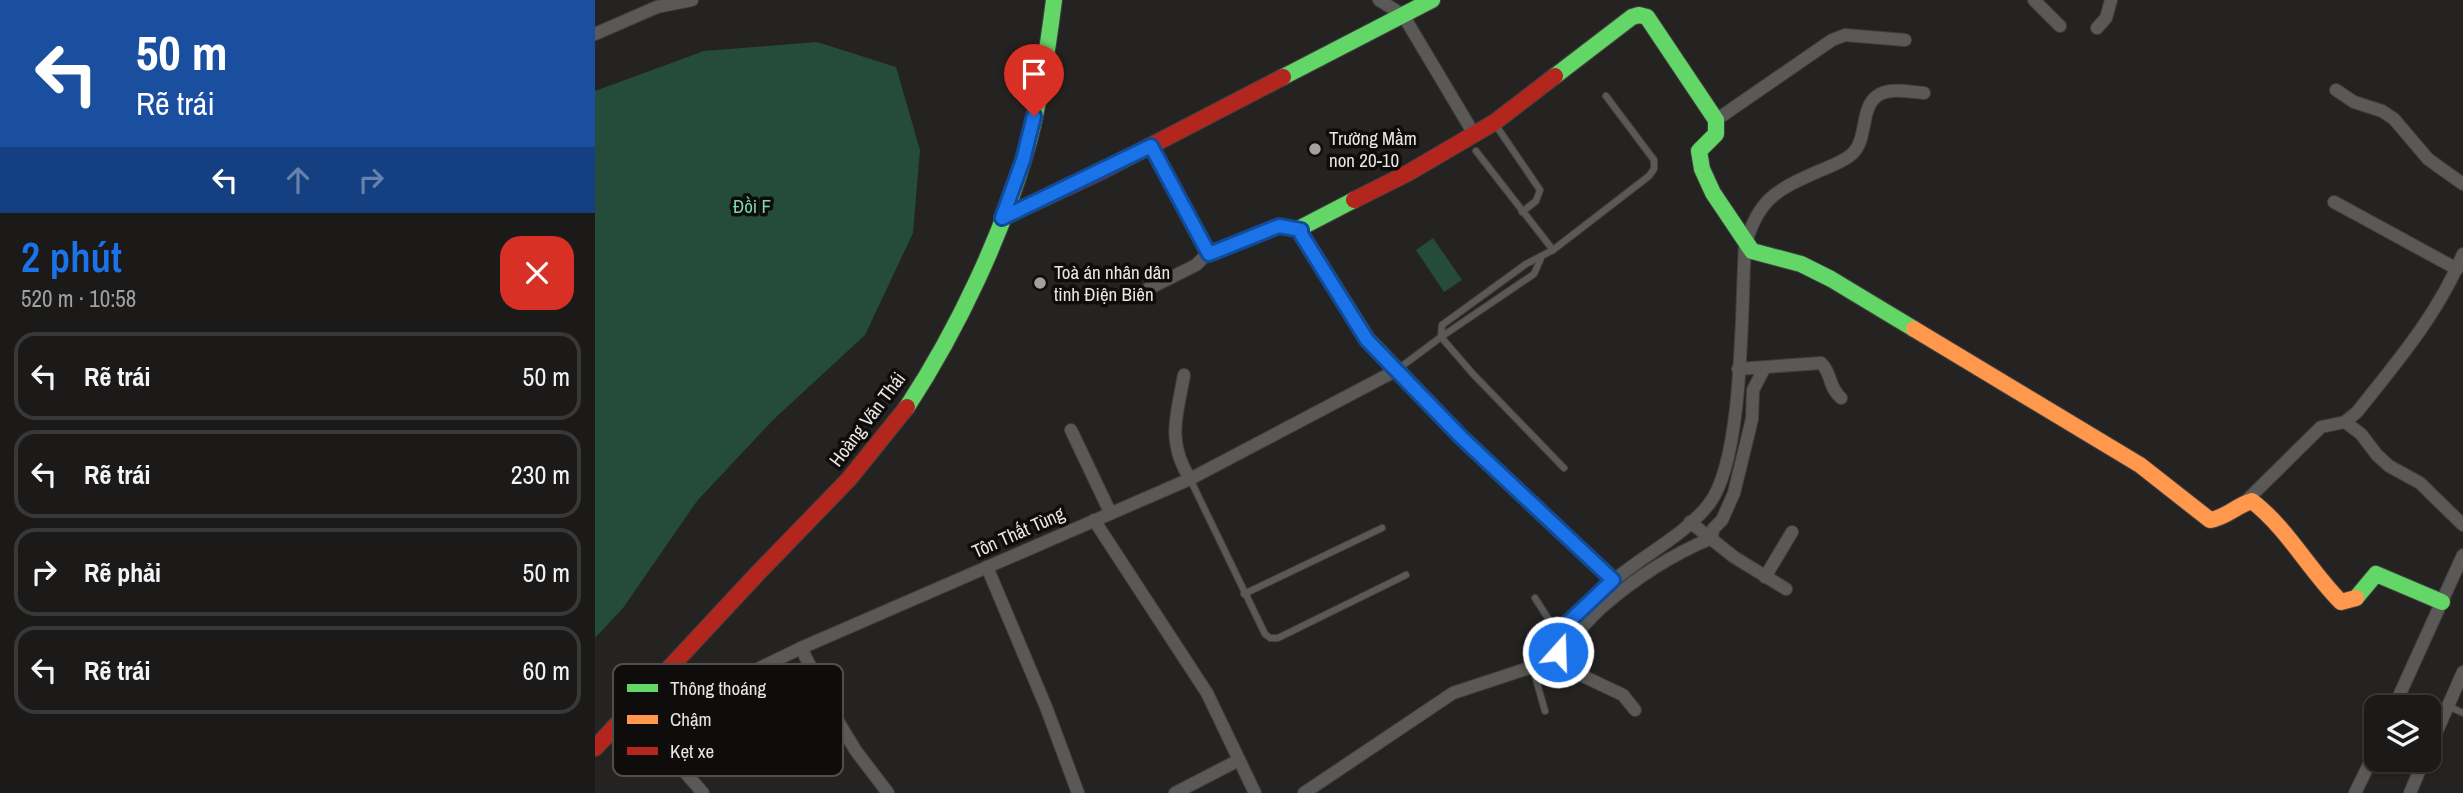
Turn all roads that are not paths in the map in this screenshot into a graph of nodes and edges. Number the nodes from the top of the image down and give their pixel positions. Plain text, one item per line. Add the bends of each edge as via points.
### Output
1 (692, 0) edge
2 (1054, 0) edge
3 (1379, 0) edge
4 (1432, 0) edge
5 (2034, 0) edge
6 (2111, 0) edge
7 (655, 4) edge
8 (1403, 15) junction
9 (2060, 26) dead end
10 (2097, 29) dead end
11 (595, 34) edge
12 (1905, 40) dead end
13 (2336, 90) dead end
14 (1924, 93) dead end
15 (1607, 96) dead end
16 (1716, 120) junction
17 (1494, 122) junction
18 (1474, 134) junction
19 (1151, 146) junction
20 (1476, 151) dead end
21 (2463, 184) edge
22 (2334, 202) dead end
23 (1522, 212) junction
24 (1002, 218) junction
25 (1301, 230) junction
26 (1746, 242) junction
27 (1552, 250) junction
28 (1209, 254) junction
29 (2463, 254) edge
30 (1541, 258) junction
31 (2457, 269) junction
32 (1142, 292) dead end
33 (1441, 337) junction
34 (1765, 367) junction
35 (1738, 369) junction
36 (1397, 370) junction
37 (1184, 374) dead end
38 (1841, 398) dead end
39 (2345, 422) junction
40 (1071, 430) dead end
41 (1564, 468) dead end
42 (1190, 479) junction
43 (2245, 502) junction
44 (1111, 512) junction
45 (1094, 520) junction
46 (1690, 522) junction
47 (2463, 525) edge
48 (1382, 528) dead end
49 (1792, 532) dead end
50 (1712, 538) junction
51 (2463, 555) edge
52 (987, 567) junction
53 (1406, 575) dead end
54 (1765, 577) junction
55 (1613, 580) junction
56 (1786, 589) dead end
57 (1244, 594) junction
58 (1535, 598) dead end
59 (2442, 602) junction
60 (1558, 634) junction
61 (801, 648) junction
62 (1556, 654) junction
63 (676, 664) edge
64 (768, 664) edge
65 (809, 664) edge
66 (1533, 668) junction
67 (2463, 673) edge
68 (2399, 695) edge
69 (2448, 706) junction
70 (1545, 710) dead end
71 (1635, 710) dead end
72 (2463, 713) edge
73 (2441, 722) edge
74 (613, 730) edge
75 (843, 730) edge
76 (595, 748) edge
77 (1239, 760) junction
78 (2365, 772) edge
79 (2419, 772) edge
80 (688, 776) edge
81 (703, 793) edge
82 (888, 793) edge
83 (1078, 793) edge
84 (1175, 793) edge
85 (1255, 793) edge
86 (1304, 793) edge
87 (2355, 793) edge
88 (2410, 793) edge

1 - 7 street
2 - 24 street, Hoàng Văn Thái via 1034,116
3 - 8 street
4 - 8 street
5 - 9 street
6 - 10 street
7 - 11 street
8 - 18 street
8 - 19 street
12 - 16 street via 1845,35 1832,40
13 - 21 street via 2394,119 2428,159
14 - 26 street via 1887,91 1875,96 1856,151 1846,160 1781,188 1761,207
15 - 27 lane via 1654,160 1654,169
16 - 17 street via 1647,18 1640,15
16 - 26 street via 1716,134 1697,157
17 - 18 street
17 - 23 lane via 1540,190 1536,201
18 - 25 street
19 - 24 street
19 - 28 street
20 - 23 lane
22 - 31 street
23 - 27 lane
24 - 63 street, Hoàng Văn Thái via 961,310 899,418 845,484
25 - 28 street via 1279,226
25 - 36 street via 1367,340
26 - 35 street
26 - 43 street via 1752,251 1801,264 1831,279 2140,465 2210,520 2218,520
27 - 30 lane
28 - 32 street
29 - 31 street
30 - 33 lane via 1534,274
30 - 33 lane via 1455,314 1442,325
31 - 39 street via 2422,329
33 - 36 lane
33 - 41 lane
34 - 35 street
34 - 38 street via 1821,363
34 - 50 street via 1753,390 1752,419 1734,493
35 - 46 street via 1726,470 1709,504
36 - 42 street, Tôn Thất Tùng
36 - 55 street
37 - 42 street via 1175,443
39 - 43 street via 2321,427
39 - 47 street via 2389,466 2420,483
40 - 44 street
42 - 44 street, Tôn Thất Tùng
42 - 57 lane
43 - 59 street via 2252,501 2275,521 2341,602 2354,600 2373,575 2380,574
44 - 45 street, Tôn Thất Tùng
45 - 52 street, Tôn Thất Tùng
45 - 77 street via 1207,693
46 - 50 street
46 - 55 street
48 - 57 lane
49 - 54 street
50 - 54 street
50 - 62 street via 1684,549 1629,587
51 - 59 street
52 - 61 street, Tôn Thất Tùng
52 - 83 street
53 - 57 lane via 1278,639 1265,634
54 - 56 street
55 - 60 street
58 - 60 lane
59 - 68 street
60 - 62 street
61 - 64 street, Tôn Thất Tùng
61 - 65 street
62 - 66 street
62 - 71 street via 1585,677 1623,695
66 - 70 lane
66 - 86 street via 1453,693
67 - 69 street
69 - 72 lane
69 - 73 street
74 - 76 street, Hoàng Văn Thái
75 - 82 street
77 - 84 street
77 - 85 street
78 - 87 street
79 - 88 street
80 - 81 street

